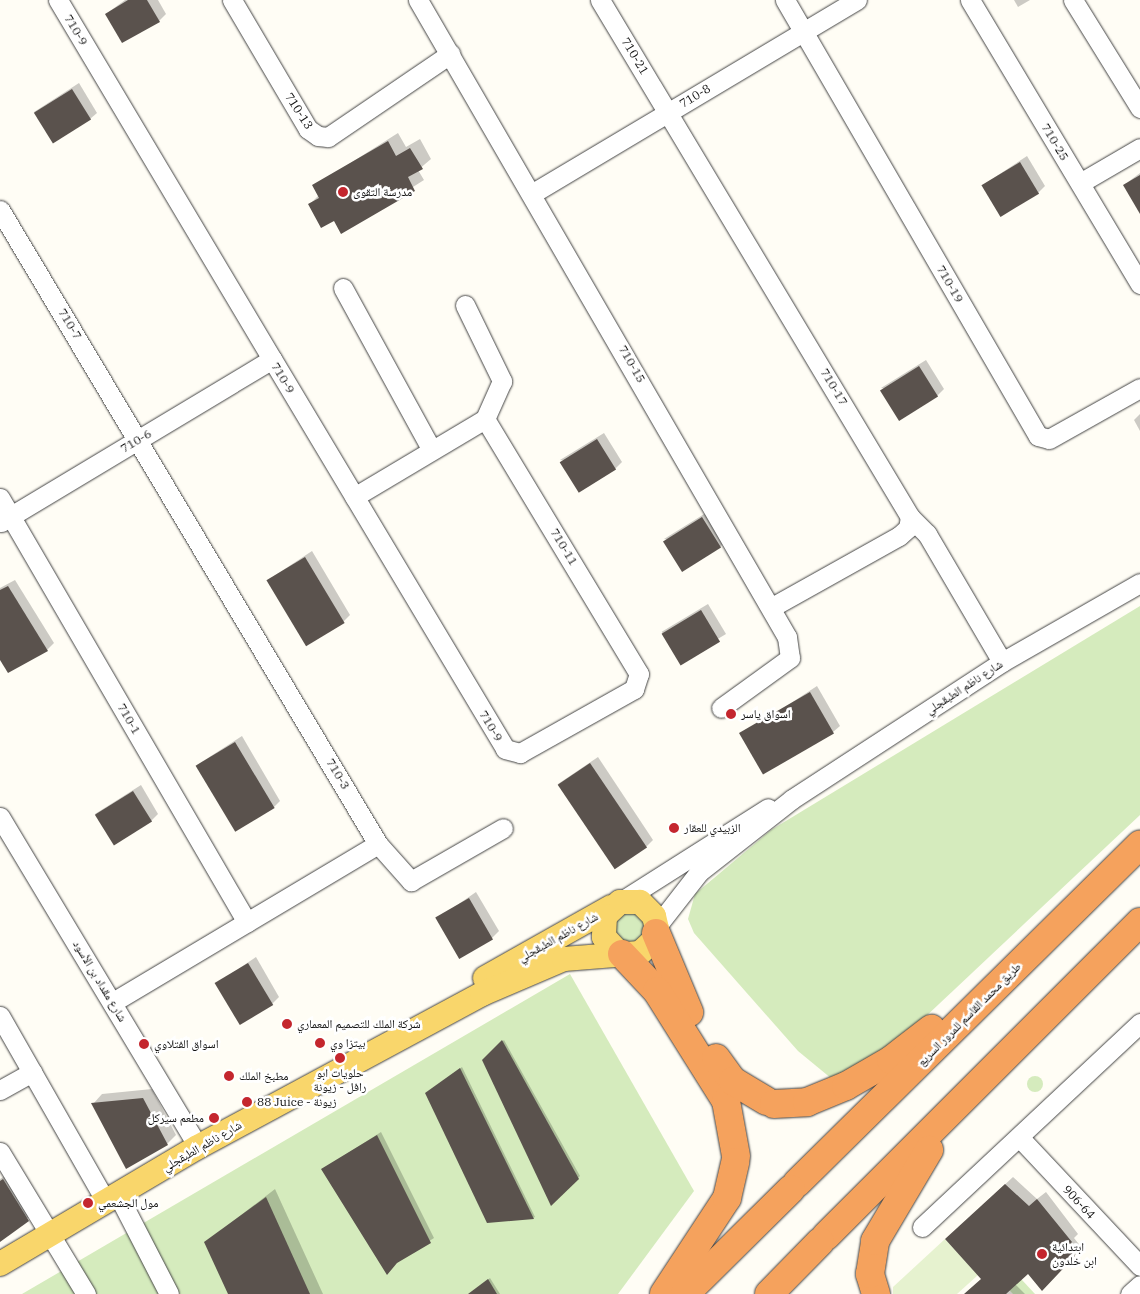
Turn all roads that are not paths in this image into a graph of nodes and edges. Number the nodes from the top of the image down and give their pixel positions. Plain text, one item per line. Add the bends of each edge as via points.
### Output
1 (58, 0) edge
2 (232, 0) edge
3 (418, 0) edge
4 (600, 0) edge
5 (785, 0) edge
6 (857, 0) edge
7 (970, 0) edge
8 (1073, 0) edge
9 (804, 32) junction
10 (450, 54) junction
11 (1140, 108) edge
12 (669, 112) junction
13 (1140, 148) edge
14 (1080, 183) junction
15 (533, 193) junction
16 (0, 210) edge
17 (1140, 284) edge
18 (343, 288) dead end
19 (465, 305) dead end
20 (272, 359) junction
21 (1140, 388) edge
22 (485, 418) junction
23 (140, 439) junction
24 (431, 449) junction
25 (354, 497) junction
26 (0, 498) edge
27 (910, 517) junction
28 (6, 520) edge
29 (1140, 583) edge
30 (772, 607) junction
31 (1002, 662) junction
32 (722, 708) dead end
33 (511, 753) joint
34 (792, 798) junction
35 (0, 817) edge
36 (503, 828) dead end
37 (378, 844) junction
38 (1140, 845) edge
39 (616, 905) junction
40 (1067, 916) junction
41 (247, 922) junction
42 (1140, 922) edge
43 (656, 929) junction
44 (620, 953) junction
45 (113, 1002) junction
46 (0, 1016) edge
47 (432, 1018) junction
48 (1140, 1023) edge
49 (32, 1072) junction
50 (990, 1072) junction
51 (0, 1090) edge
52 (1019, 1137) junction
53 (198, 1147) junction
54 (0, 1152) edge
55 (112, 1198) junction
56 (922, 1226) dead end
57 (47, 1235) junction
58 (0, 1264) edge
59 (1140, 1266) edge
60 (1140, 1285) edge
61 (86, 1294) edge
62 (169, 1294) edge
63 (664, 1294) edge
64 (685, 1294) edge
65 (769, 1294) edge
66 (876, 1294) edge
67 (1130, 1294) edge

1 - 20 street, 710-9
2 - 10 street, 710-13 via 308,129 318,136 328,137
3 - 10 street, 710-15
4 - 12 street, 710-21
5 - 9 street, 710-19
6 - 9 street, 710-8
7 - 14 street, 710-25
8 - 11 street
9 - 12 street, 710-8
9 - 21 street, 710-19 via 1038,436 1049,439
10 - 15 street, 710-15
12 - 15 street, 710-8
12 - 27 street, 710-17
13 - 14 street
14 - 17 street, 710-25
15 - 30 street, 710-15
16 - 23 street, 710-7
18 - 24 street
19 - 22 street via 502,381
20 - 23 street, 710-6
20 - 25 street, 710-9
22 - 24 street
22 - 33 street, 710-11 via 639,674 634,689 520,753
23 - 28 street, 710-6
23 - 37 street, 710-3
24 - 25 street
25 - 33 street, 710-9
26 - 28 street, 710-1
27 - 30 street via 908,528 899,536
27 - 31 street, 710-17 via 926,534
28 - 41 street, 710-1
29 - 31 street, شارع ناظم الطبقجلي
30 - 32 street, 710-15 via 792,656
31 - 34 street, شارع ناظم الطبقجلي
34 - 39 street via 743,822
34 - 43 street via 699,872
35 - 45 street, شارع مقداد بن الأسود
36 - 37 street, 710-3 via 411,881
37 - 41 street
38 - 40 highway, طريق محمد القاسم للمرور السريع
39 - 43 main road via 644,905
39 - 44 main road via 603,932
39 - 47 main road, شارع ناظم الطبقجلي via 495,972
40 - 43 highway via 891,1060 807,1102 770,1102 745,1092 725,1072 681,999
40 - 64 highway, طريق محمد القاسم للمرور السريع
41 - 45 street
42 - 50 highway
43 - 44 main road via 640,953
44 - 47 main road, شارع ناظم الطبقجلي via 547,964
44 - 63 highway via 657,991 726,1101 736,1159 727,1198
45 - 53 street, شارع مقداد بن الأسود
46 - 49 street
47 - 53 main road, شارع ناظم الطبقجلي
48 - 52 street
49 - 51 street
49 - 55 street
50 - 65 highway
50 - 66 highway via 917,1167 882,1227 871,1255
52 - 56 street
52 - 59 street, 906-64
53 - 55 main road, شارع ناظم الطبقجلي
54 - 57 street
55 - 57 main road, شارع ناظم الطبقجلي
55 - 62 street
57 - 58 main road, شارع ناظم الطبقجلي
57 - 61 street via 72,1264
60 - 67 street

